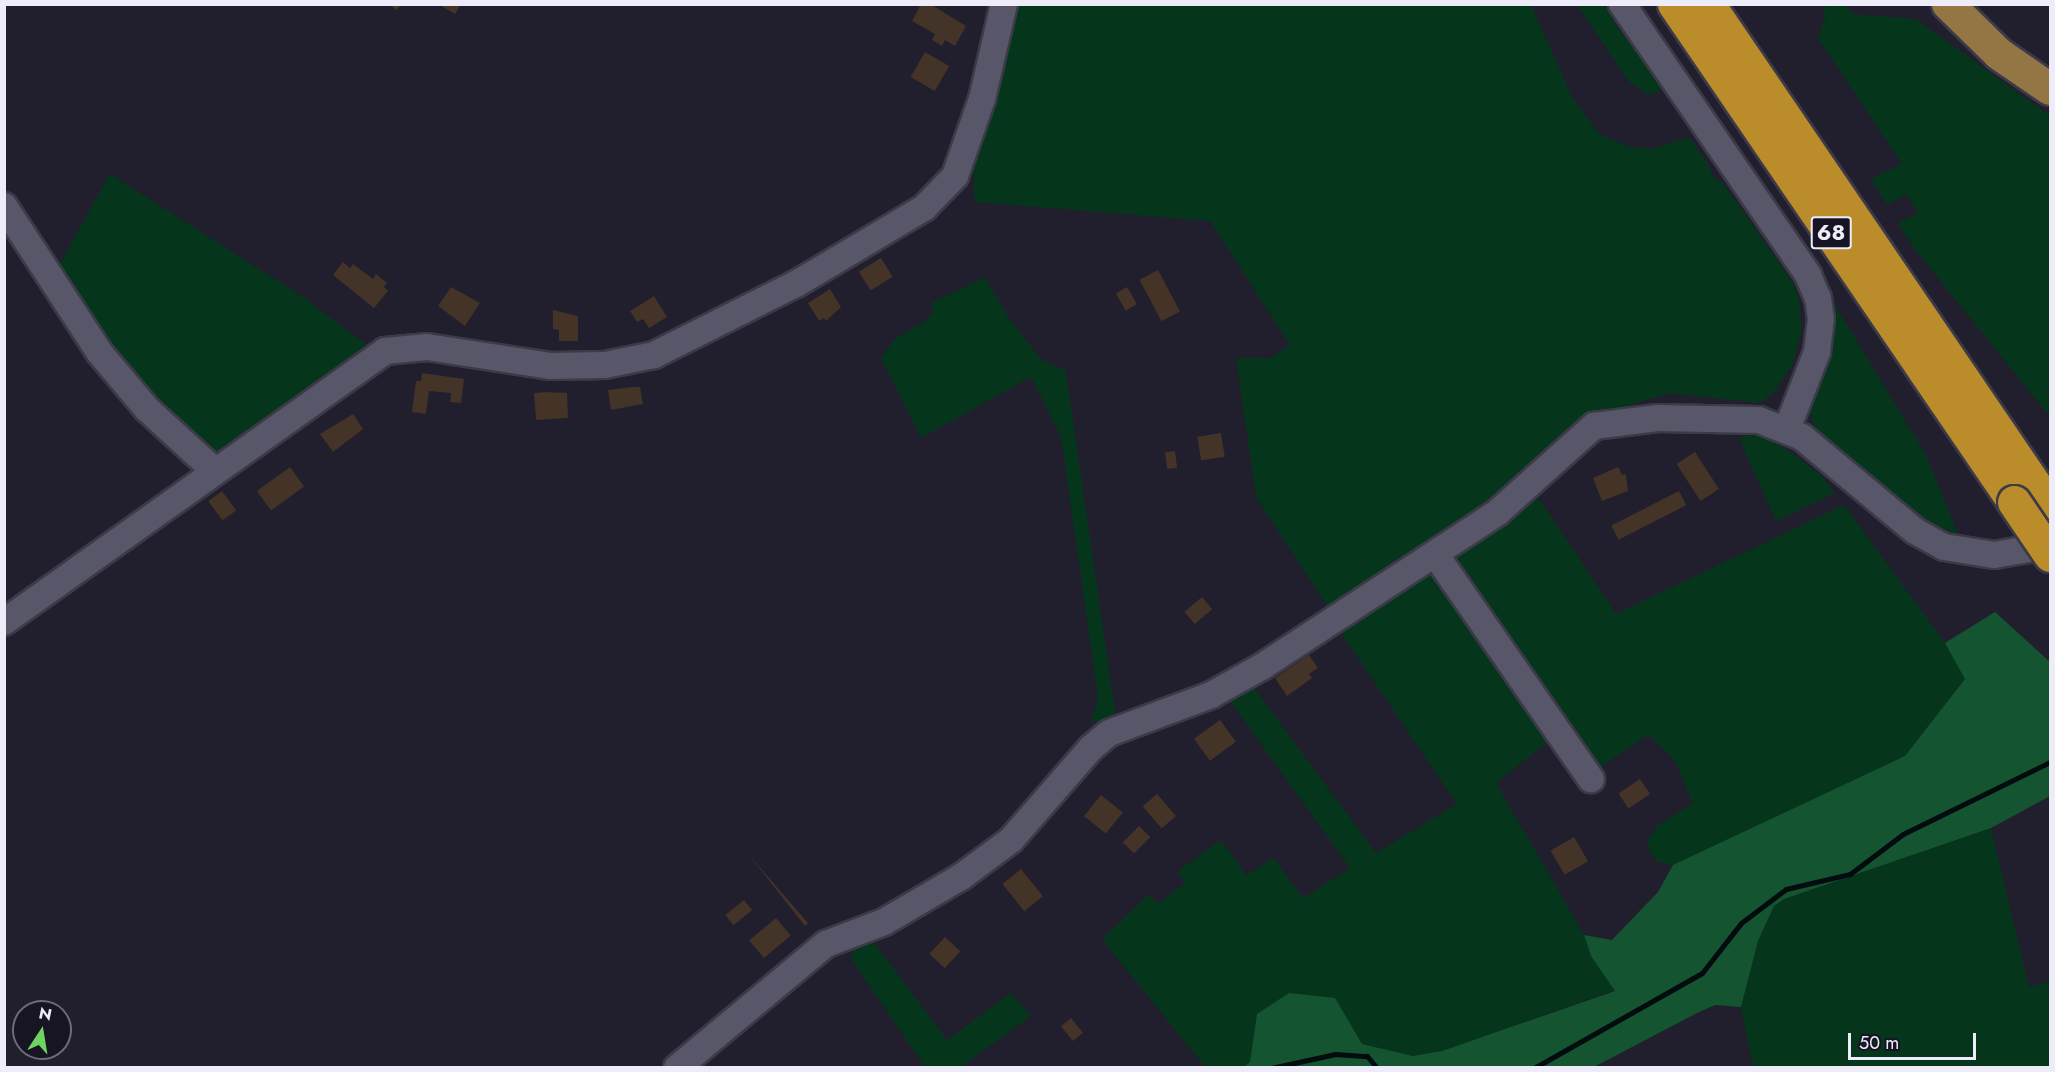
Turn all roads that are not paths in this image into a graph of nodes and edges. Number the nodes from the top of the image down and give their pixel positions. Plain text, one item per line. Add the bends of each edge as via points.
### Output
1 (1004, 4) edge
2 (1622, 4) edge
3 (1674, 4) edge
4 (1708, 4) edge
5 (1948, 4) edge
6 (2050, 89) edge
7 (4, 206) edge
8 (1787, 429) junction
9 (215, 471) junction
10 (2034, 499) edge
11 (2050, 537) edge
12 (1435, 554) junction
13 (2050, 555) edge
14 (4, 622) edge
15 (1592, 779) dead end
16 (677, 1068) edge

1 - 9 street via 982,99 955,176 924,208 796,284 654,355 605,365 550,366 427,347 385,351
2 - 8 street via 1808,275 1818,298 1821,319 1817,352
3 - 10 highway, 68
4 - 10 highway, 68
5 - 6 main road via 1999,54
7 - 9 street via 99,352 147,409
8 - 11 street via 1816,447 1916,531 1944,547 1994,555 2027,549
8 - 12 street via 1745,417 1646,418 1594,426 1498,512
9 - 14 street
10 - 13 highway, 68, bridge
12 - 15 street
12 - 16 street via 1211,695 1109,733 1091,748 1011,840 961,878 884,922 826,944

